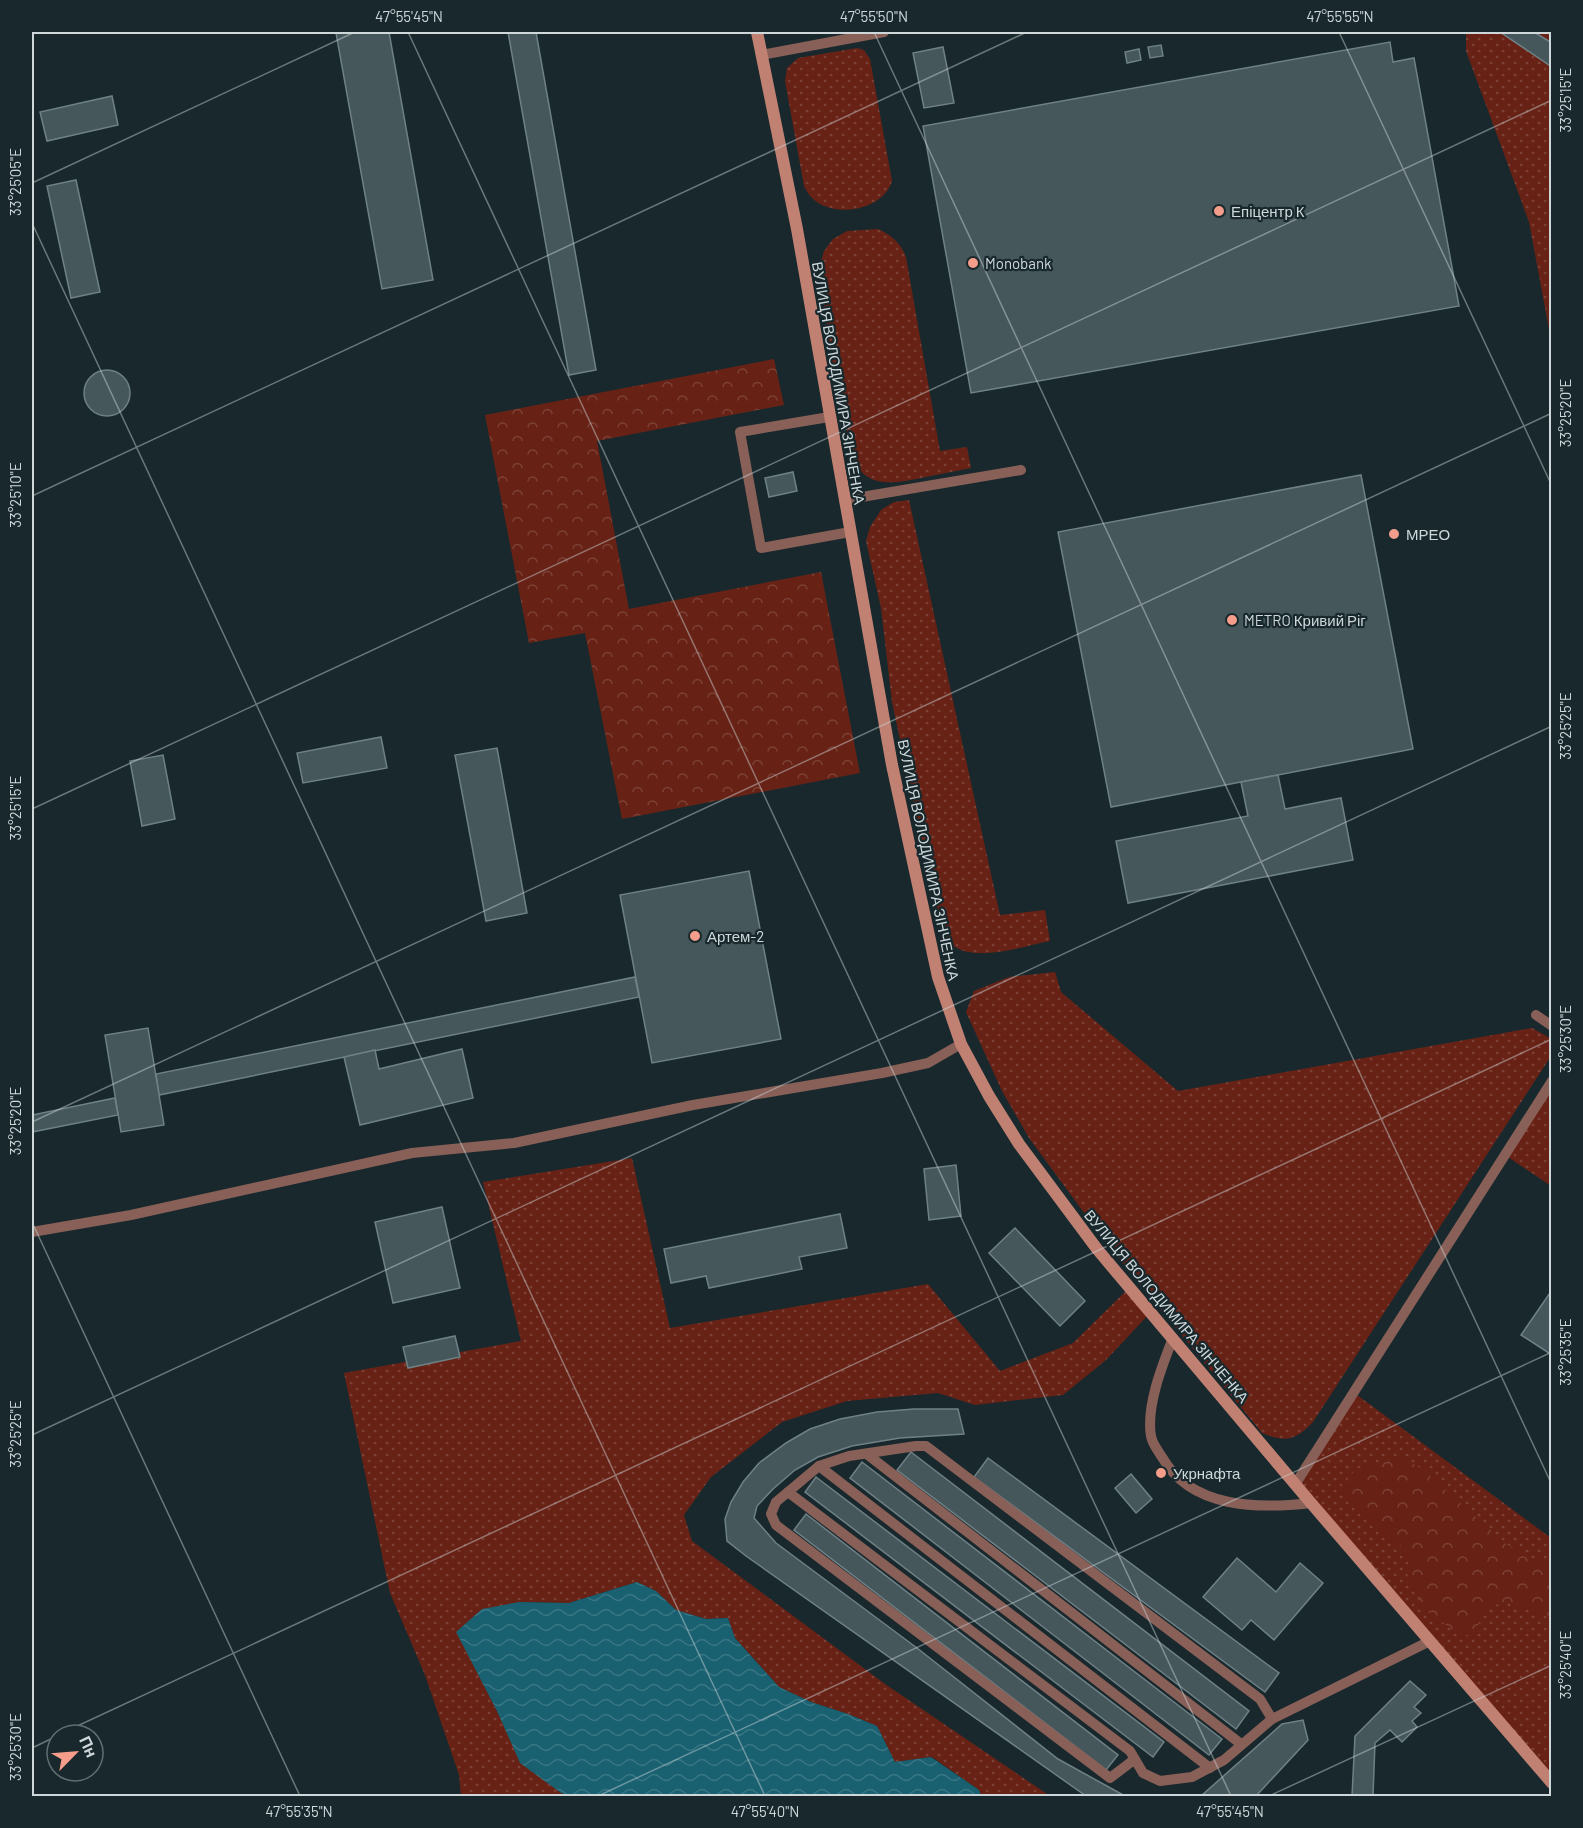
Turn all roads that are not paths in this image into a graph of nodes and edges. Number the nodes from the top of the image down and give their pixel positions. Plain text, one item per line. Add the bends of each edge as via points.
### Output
1 (757, 32) edge
2 (882, 32) edge
3 (761, 55) junction
4 (829, 417) junction
5 (1021, 470) dead end
6 (844, 500) junction
7 (850, 532) junction
8 (1536, 1015) dead end
9 (1551, 1026) edge
10 (961, 1044) junction
11 (1551, 1081) edge
12 (32, 1232) edge
13 (1173, 1338) junction
14 (868, 1455) junction
15 (819, 1466) junction
16 (1296, 1483) junction
17 (788, 1492) junction
18 (1311, 1503) junction
19 (1430, 1641) junction
20 (1272, 1719) junction
21 (1241, 1744) junction
22 (1135, 1759) junction
23 (1210, 1768) junction
24 (1551, 1783) edge

1 - 3 main road, ВУЛИЦЯ ВОЛОДИМИРА ЗІНЧЕНКА
2 - 3 lane
3 - 4 main road, ВУЛИЦЯ ВОЛОДИМИРА ЗІНЧЕНКА via 797,229
4 - 6 main road, ВУЛИЦЯ ВОЛОДИМИРА ЗІНЧЕНКА
4 - 7 lane via 740,432 760,548
5 - 6 lane
6 - 7 main road, ВУЛИЦЯ ВОЛОДИМИРА ЗІНЧЕНКА
7 - 10 main road, ВУЛИЦЯ ВОЛОДИМИРА ЗІНЧЕНКА via 892,765 938,977
8 - 9 lane
10 - 12 lane via 928,1063 882,1073 693,1105 514,1143 412,1153 131,1215
10 - 13 main road, ВУЛИЦЯ ВОЛОДИМИРА ЗІНЧЕНКА via 1019,1144 1097,1250
11 - 16 lane
13 - 16 main road, ВУЛИЦЯ ВОЛОДИМИРА ЗІНЧЕНКА
13 - 18 lane via 1160,1371 1152,1409 1151,1438 1167,1466 1191,1487 1218,1500 1276,1507
14 - 15 lane via 849,1456
14 - 20 lane via 926,1446 1260,1699
14 - 21 lane
15 - 17 lane
15 - 23 lane
16 - 18 main road, ВУЛИЦЯ ВОЛОДИМИРА ЗІНЧЕНКА
17 - 22 lane via 1130,1751
17 - 22 lane via 771,1514 776,1525 1110,1778
18 - 19 main road, ВУЛИЦЯ ВОЛОДИМИРА ЗІНЧЕНКА
19 - 20 lane
19 - 24 main road, ВУЛИЦЯ ВОЛОДИМИРА ЗІНЧЕНКА
20 - 21 lane
21 - 23 lane
22 - 23 lane via 1143,1773 1160,1781 1192,1777

